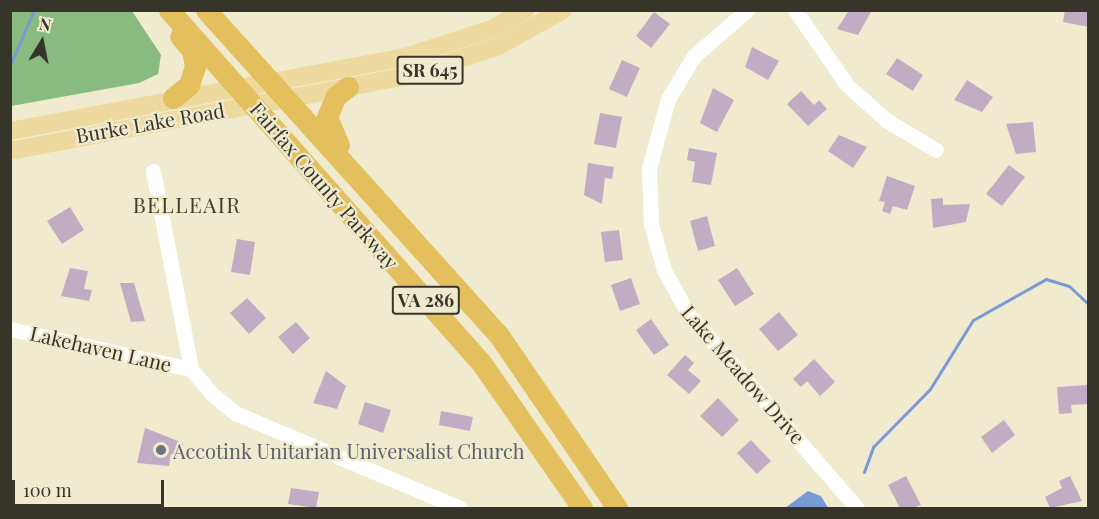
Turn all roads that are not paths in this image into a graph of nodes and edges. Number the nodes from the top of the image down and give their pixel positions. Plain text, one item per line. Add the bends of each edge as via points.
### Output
1 (162, 10) edge
2 (169, 10) edge
3 (206, 10) edge
4 (563, 10) edge
5 (747, 10) edge
6 (795, 10) edge
7 (515, 13) edge
8 (269, 80) junction
9 (239, 86) junction
10 (348, 87) junction
11 (172, 98) junction
12 (285, 98) junction
13 (254, 103) junction
14 (10, 131) edge
15 (936, 150) dead end
16 (10, 151) edge
17 (153, 171) dead end
18 (376, 197) junction
19 (10, 329) edge
20 (191, 369) junction
21 (460, 508) edge
22 (582, 508) edge
23 (617, 508) edge
24 (857, 508) edge

1 - 11 highway via 194,57 189,85
2 - 9 highway, Fairfax County Parkway / VA 286
3 - 8 highway, Fairfax County Parkway / VA 286
4 - 10 main road, Burke Lake Road / SR 645 via 453,64
5 - 24 street, Lake Meadow Drive via 706,42 668,99 650,159 651,224 664,270 687,312
6 - 15 street via 847,85 886,120
7 - 8 main road, Burke Lake Road / SR 645 via 405,57
8 - 9 main road, Burke Lake Road / SR 645
8 - 12 highway, Fairfax County Parkway / VA 286
9 - 11 main road, Burke Lake Road / SR 645
9 - 13 highway, Fairfax County Parkway / VA 286
10 - 12 main road, Burke Lake Road / SR 645
10 - 18 highway via 330,106 329,129
11 - 14 main road, Burke Lake Road / SR 645
12 - 13 main road, Burke Lake Road / SR 645
12 - 18 highway, Fairfax County Parkway / VA 286
13 - 16 main road, Burke Lake Road / SR 645
13 - 22 highway, Fairfax County Parkway / VA 286 via 480,361
17 - 20 street
18 - 23 highway, Fairfax County Parkway / VA 286 via 525,368
19 - 20 street, Lakehaven Lane
20 - 21 street via 235,413

